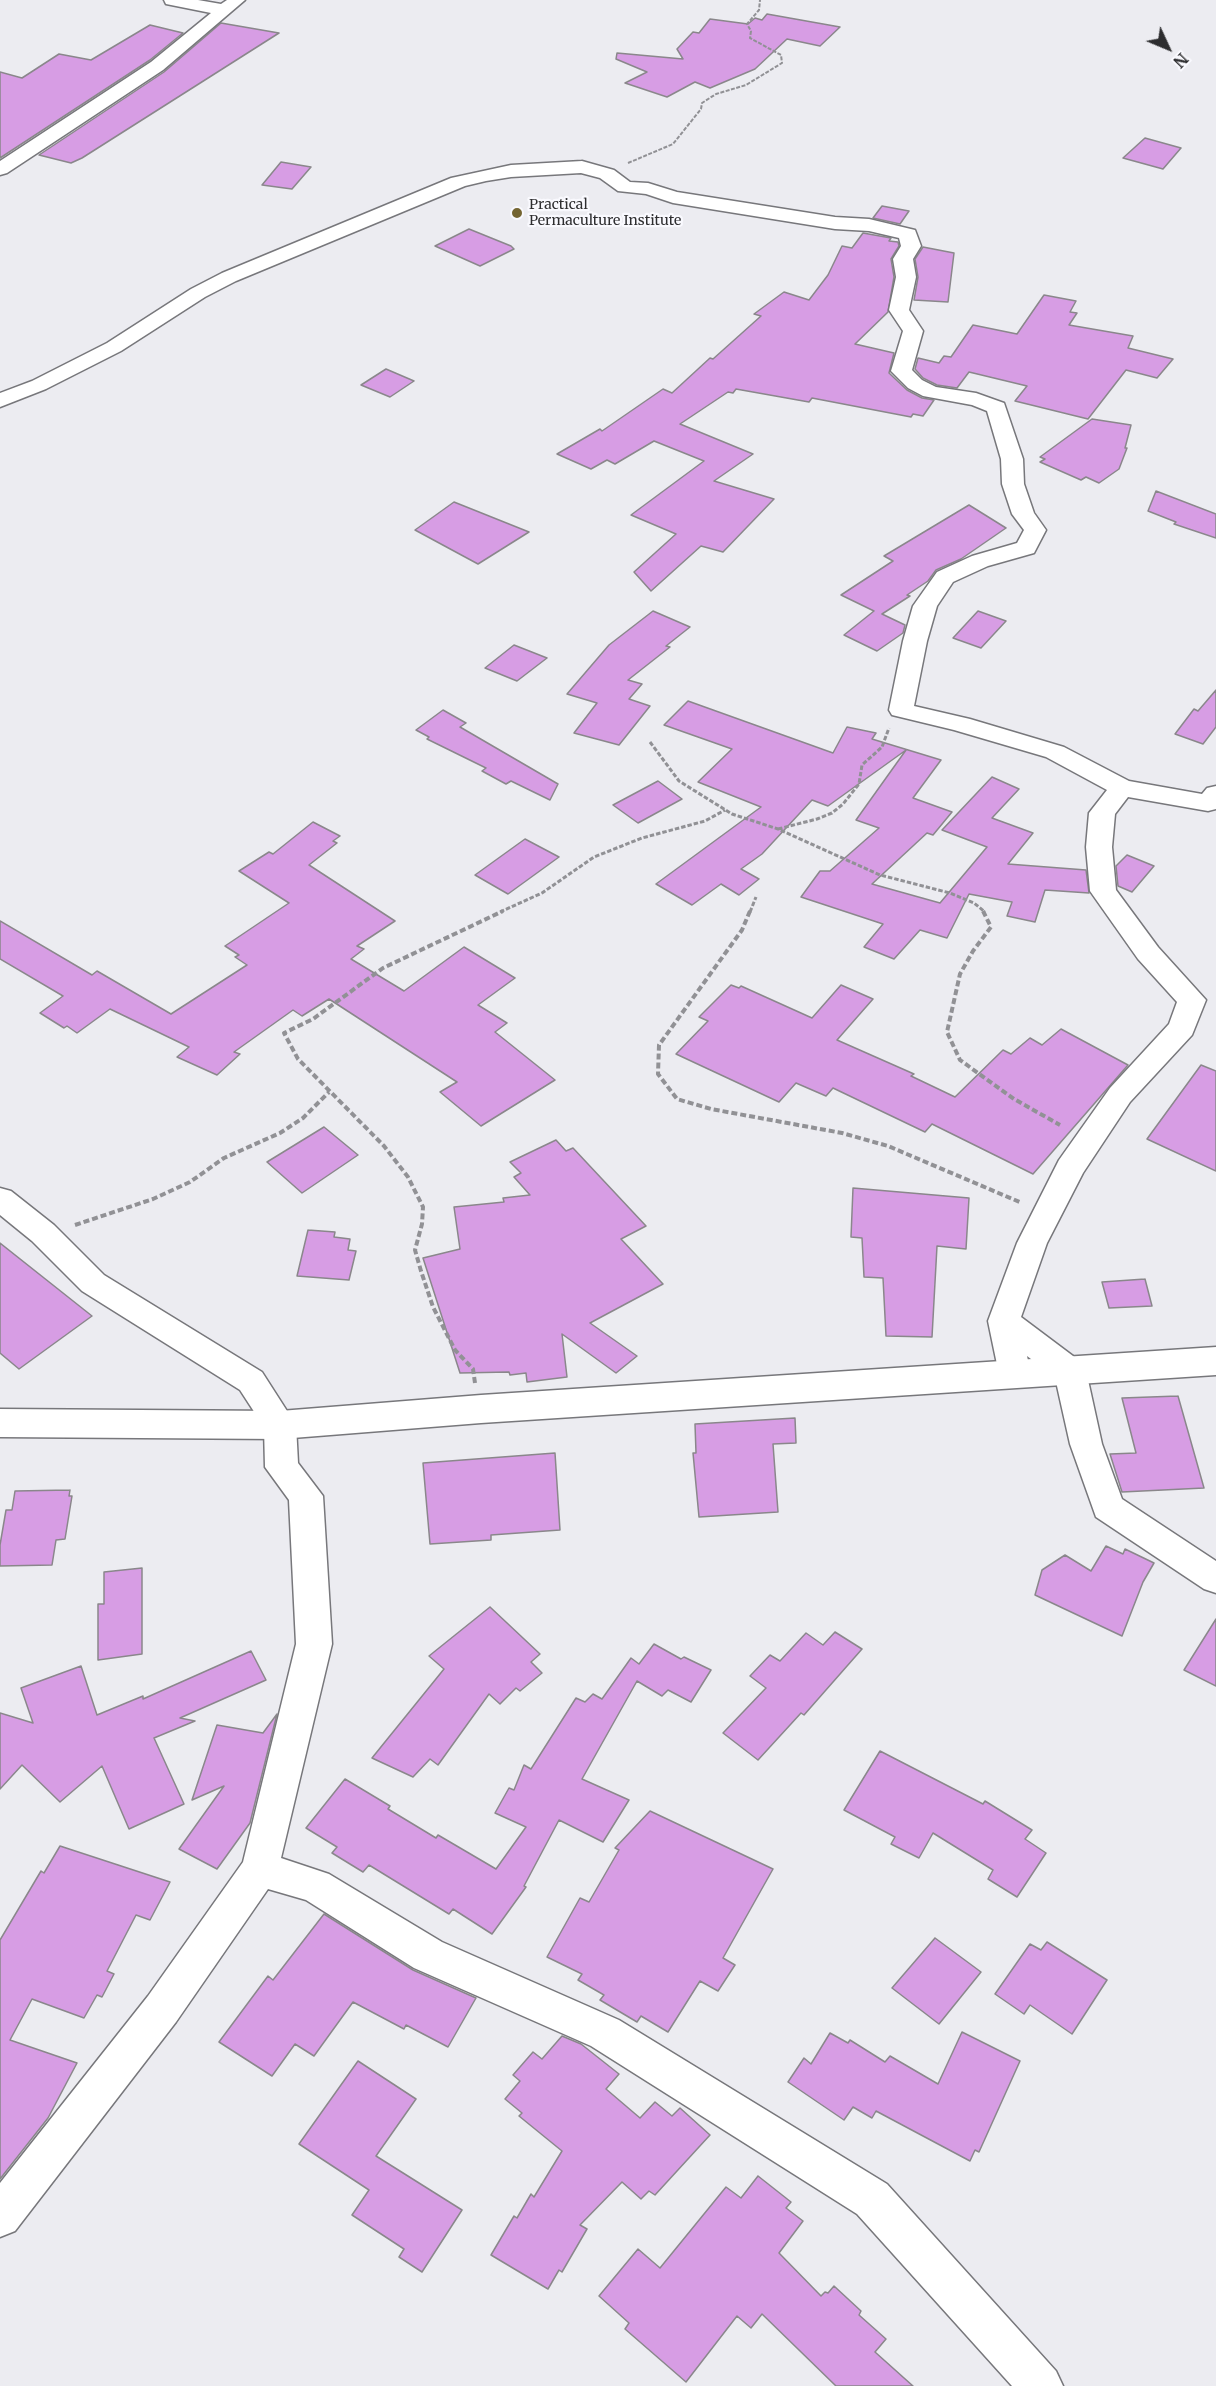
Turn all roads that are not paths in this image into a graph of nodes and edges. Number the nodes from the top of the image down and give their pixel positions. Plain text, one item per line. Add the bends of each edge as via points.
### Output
1 (172, 0) edge
2 (231, 5) edge
3 (0, 169) edge
4 (0, 401) edge
5 (1122, 788) junction
6 (1213, 801) edge
7 (0, 1199) edge
8 (1004, 1322) junction
9 (1216, 1361) edge
10 (1070, 1371) junction
11 (1015, 1374) junction
12 (0, 1423) edge
13 (280, 1425) junction
14 (1216, 1579) edge
15 (260, 1869) junction
16 (0, 2216) edge
17 (1041, 2386) edge

1 - 2 street
2 - 3 street via 157,66
4 - 5 street via 114,347 229,277 458,182 511,171 582,167 607,174 625,187 673,197 908,234 911,246 903,260 906,277 899,310 913,331 901,371 930,392 976,399 997,407 1012,459 1013,484 1023,514 1035,530 1026,548 980,561 945,577 925,606 901,710 1054,752
5 - 6 street
5 - 8 street via 1102,813 1099,847 1103,891 1148,953 1192,1000 1182,1028 1120,1095 1071,1168 1032,1243
7 - 13 street via 93,1282 251,1381
8 - 10 street
8 - 11 street
9 - 10 main road
10 - 11 main road
10 - 14 street via 1086,1444 1108,1507
11 - 13 main road
12 - 13 main road
13 - 15 street via 282,1467 306,1497 314,1644
15 - 16 street via 162,2009
15 - 17 street via 316,1886 428,1955 605,2033 872,2199

